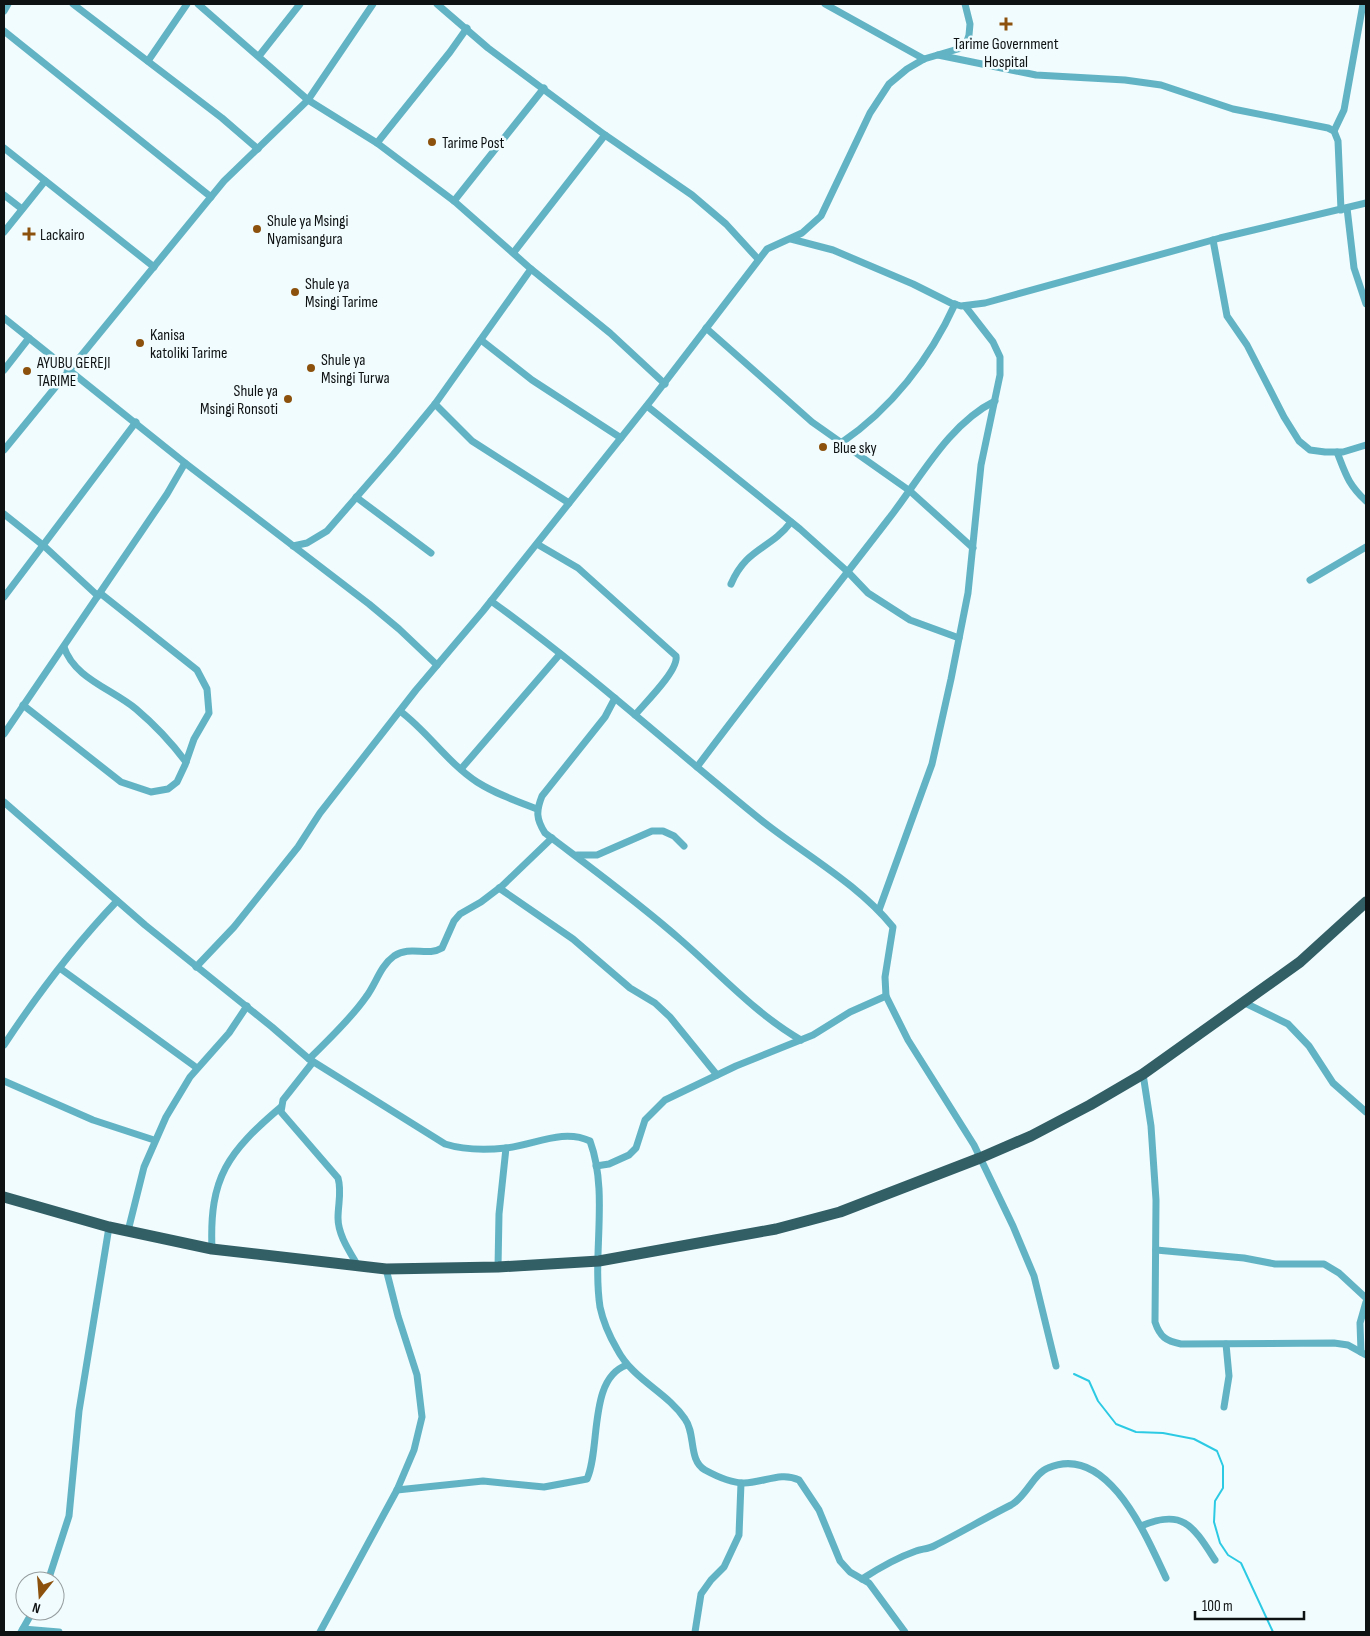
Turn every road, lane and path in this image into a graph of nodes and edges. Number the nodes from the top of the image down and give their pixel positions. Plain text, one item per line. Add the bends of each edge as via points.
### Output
1 (8, 4) edge
2 (73, 4) edge
3 (187, 4) edge
4 (198, 4) edge
5 (300, 4) edge
6 (373, 4) edge
7 (436, 4) edge
8 (824, 4) edge
9 (965, 4) edge
10 (1363, 4) edge
11 (4, 11) edge
12 (466, 28) junction
13 (4, 31) edge
14 (937, 55) junction
15 (260, 56) junction
16 (924, 59) junction
17 (148, 61) junction
18 (544, 88) junction
19 (308, 100) junction
20 (1334, 131) junction
21 (605, 135) junction
22 (377, 143) junction
23 (4, 148) edge
24 (258, 149) junction
25 (45, 181) junction
26 (4, 195) edge
27 (211, 197) junction
28 (454, 202) junction
29 (1366, 203) edge
30 (22, 209) junction
31 (1344, 209) junction
32 (4, 232) edge
33 (791, 238) junction
34 (1213, 240) junction
35 (514, 252) junction
36 (758, 259) junction
37 (154, 266) junction
38 (531, 269) junction
39 (955, 304) junction
40 (1366, 304) edge
41 (964, 306) junction
42 (4, 318) edge
43 (706, 328) junction
44 (29, 338) junction
45 (481, 340) junction
46 (4, 370) edge
47 (70, 370) junction
48 (665, 384) junction
49 (995, 401) junction
50 (435, 404) junction
51 (647, 406) junction
52 (136, 422) junction
53 (621, 438) junction
54 (841, 443) junction
55 (1366, 445) edge
56 (4, 450) edge
57 (1337, 452) junction
58 (185, 463) junction
59 (910, 492) junction
60 (356, 498) junction
61 (1366, 501) edge
62 (569, 503) junction
63 (4, 514) edge
64 (791, 522) junction
65 (537, 544) junction
66 (44, 546) junction
67 (293, 546) junction
68 (1366, 547) edge
69 (973, 548) junction
70 (431, 553) dead end
71 (848, 572) junction
72 (1310, 580) dead end
73 (730, 584) dead end
74 (99, 594) junction
75 (4, 597) edge
76 (492, 601) junction
77 (959, 638) junction
78 (64, 647) junction
79 (560, 654) junction
80 (437, 665) junction
81 (615, 698) junction
82 (23, 705) junction
83 (400, 710) junction
84 (635, 715) junction
85 (4, 734) edge
86 (186, 762) junction
87 (697, 767) junction
88 (462, 769) junction
89 (5, 806) edge
90 (537, 809) junction
91 (552, 838) junction
92 (684, 846) dead end
93 (577, 855) junction
94 (498, 888) junction
95 (117, 901) junction
96 (1366, 902) edge
97 (879, 910) junction
98 (196, 967) junction
99 (61, 968) junction
100 (886, 996) junction
101 (1243, 1002) junction
102 (247, 1006) junction
103 (801, 1040) junction
104 (4, 1045) edge
105 (311, 1061) junction
106 (197, 1068) junction
107 (1144, 1074) junction
108 (717, 1075) junction
109 (4, 1081) edge
110 (281, 1107) junction
111 (1366, 1112) edge
112 (154, 1140) junction
113 (506, 1148) junction
114 (980, 1158) junction
115 (596, 1166) junction
116 (4, 1197) edge
117 (109, 1227) junction
118 (128, 1231) junction
119 (212, 1249) junction
120 (1156, 1250) junction
121 (599, 1261) junction
122 (358, 1266) junction
123 (498, 1267) junction
124 (386, 1269) junction
125 (1366, 1298) edge
126 (1226, 1344) junction
127 (1364, 1354) edge
128 (627, 1365) junction
129 (1056, 1366) dead end
130 (1224, 1407) dead end
131 (741, 1483) junction
132 (397, 1490) junction
133 (1141, 1526) junction
134 (1215, 1560) dead end
135 (51, 1571) edge
136 (1166, 1578) dead end
137 (862, 1579) junction
138 (22, 1630) edge
139 (60, 1632) edge
140 (320, 1632) edge
141 (695, 1632) edge
142 (905, 1632) edge

1 - 11 street
2 - 17 street
3 - 17 street
4 - 15 street
5 - 15 street
6 - 19 street
7 - 12 street
8 - 16 street
9 - 14 street via 970,24 966,44
10 - 20 street via 1344,110
12 - 18 street
12 - 22 street
13 - 27 street
14 - 16 street
14 - 20 street via 1036,74 1161,85 1233,110
15 - 19 street
16 - 33 street via 889,84 870,113 821,216
17 - 24 street
18 - 21 street
18 - 28 street
19 - 22 street
19 - 24 street
20 - 31 street via 1338,140
21 - 35 street
21 - 36 street via 692,195 726,224
22 - 28 street
23 - 25 street
24 - 27 street
25 - 30 street
25 - 37 street
26 - 30 street
27 - 37 street
28 - 35 street
29 - 31 street
30 - 32 street
31 - 34 street
31 - 40 street via 1354,268
33 - 36 street via 767,249
33 - 39 street via 833,250
34 - 41 street
34 - 57 street via 1227,316 1247,345 1284,417 1299,441 1310,450
35 - 38 street
36 - 43 street
37 - 47 street
38 - 45 street
38 - 48 street via 610,333
39 - 41 street
39 - 54 street via 940,333 897,395 866,426
41 - 49 street via 993,342 1000,357
42 - 44 street
43 - 48 street
43 - 54 street via 812,422
44 - 46 street
44 - 47 street
45 - 50 street
45 - 53 street via 532,380
47 - 52 street
47 - 56 street
48 - 51 street
49 - 59 street via 984,406 964,424
49 - 69 street via 982,465
50 - 60 street
50 - 62 street via 472,440
51 - 53 street
51 - 64 street
52 - 58 street
52 - 66 street
53 - 62 street
54 - 59 street
55 - 57 street
57 - 61 street via 1348,480
58 - 67 street
58 - 74 street
59 - 69 street
59 - 71 street
60 - 67 street via 328,531
60 - 70 street
62 - 65 street
63 - 66 street
64 - 71 street
64 - 73 street via 781,536 748,557
65 - 76 street
65 - 84 street via 578,568 676,656 672,670
66 - 74 street
66 - 75 street
67 - 80 street via 399,629
68 - 72 street
69 - 77 street
71 - 77 street via 868,593 902,615
71 - 87 street via 782,652
74 - 78 street
74 - 86 street via 197,670 207,689 209,713 194,739
76 - 79 street
76 - 80 street
77 - 97 street via 932,764
78 - 82 street
78 - 86 street via 73,665 134,707 164,734
79 - 81 street
79 - 88 street
80 - 83 street
81 - 84 street
81 - 90 street via 605,717 549,784
82 - 85 street
82 - 86 street via 121,782 138,789 151,792 168,789 177,782
83 - 88 street
83 - 98 street via 298,847 234,927
84 - 87 street
87 - 97 street
88 - 90 street via 502,796
89 - 95 street
90 - 91 street via 538,821
91 - 93 street
91 - 94 street
92 - 93 street via 663,830 652,831 597,855
93 - 103 street via 674,934 765,1017
94 - 105 street via 454,921 442,948 430,952 408,951 391,958 365,999
94 - 108 street via 573,939 630,988 655,1003
95 - 98 street
95 - 99 street
96 - 101 highway via 1300,962
97 - 100 street via 893,927 885,977
98 - 102 street
99 - 104 street
99 - 106 street
100 - 103 street
100 - 114 street via 908,1040
101 - 107 highway
101 - 111 street via 1288,1024 1309,1046 1333,1083
102 - 105 street
102 - 106 street via 229,1033
103 - 108 street
105 - 110 street
105 - 113 street via 444,1144 461,1149
106 - 112 street
107 - 114 highway via 1031,1136
107 - 120 street via 1151,1126
108 - 115 street via 665,1100 645,1120 636,1148 629,1155
109 - 112 street via 92,1120
110 - 119 street via 250,1133 228,1161 214,1200
110 - 122 street via 284,1116 338,1178 340,1231
112 - 118 street
113 - 115 street via 556,1137 581,1137 590,1142
113 - 123 street via 498,1214
114 - 121 highway via 840,1212 776,1229
114 - 129 street via 1029,1260
115 - 121 street
116 - 117 highway
117 - 118 highway
117 - 135 street via 79,1411 69,1516
118 - 119 highway
119 - 122 highway
120 - 125 street via 1275,1264 1324,1264
120 - 126 street via 1155,1322 1158,1332 1176,1343
121 - 123 highway
121 - 128 street via 600,1308 617,1350
122 - 124 highway
123 - 124 highway
124 - 132 street via 417,1375 422,1417 414,1450
125 - 127 street via 1360,1323
126 - 127 street via 1334,1343 1348,1345
126 - 130 street via 1229,1376
128 - 131 street via 685,1419 692,1436 695,1460 700,1466 732,1482
128 - 132 street via 613,1373 603,1396 597,1415 592,1468 587,1479 544,1487 483,1481
131 - 137 street via 785,1476 799,1480 819,1510 840,1561
131 - 141 street via 739,1535 724,1567 701,1594
132 - 140 street
133 - 134 street via 1166,1518 1182,1520 1197,1532
133 - 136 street
133 - 137 street via 1104,1477 1094,1470 1067,1464 1053,1465 1045,1469 1013,1503 933,1546 896,1559
137 - 142 street via 878,1593
138 - 139 street

